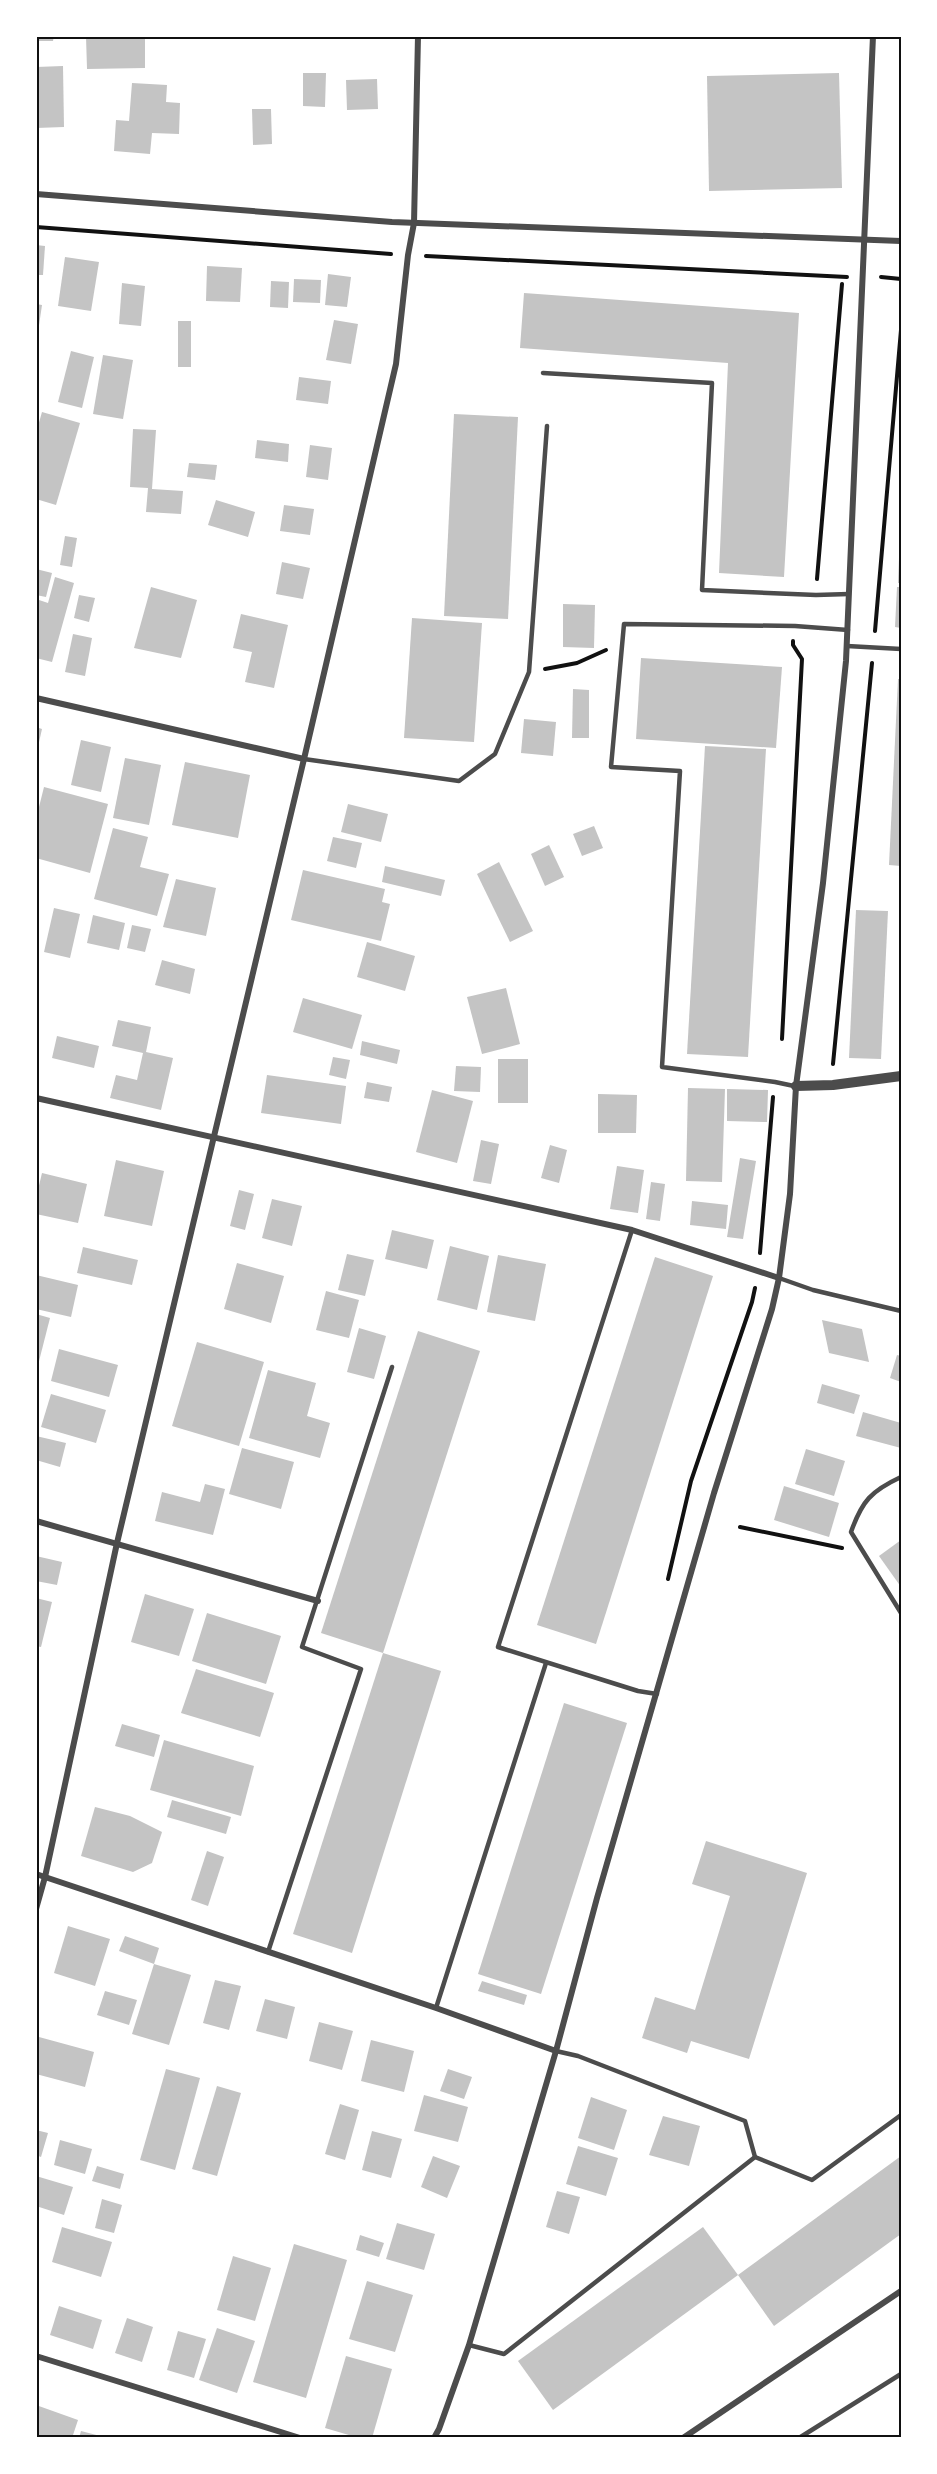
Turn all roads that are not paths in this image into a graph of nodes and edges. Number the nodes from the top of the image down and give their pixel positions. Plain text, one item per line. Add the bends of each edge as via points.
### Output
1 (418, 36) edge
2 (873, 36) edge
3 (36, 194) edge
4 (414, 223) junction
5 (866, 241) junction
6 (901, 241) edge
7 (543, 373) dead end
8 (547, 426) dead end
9 (849, 594) junction
10 (848, 630) junction
11 (847, 646) junction
12 (901, 649) edge
13 (36, 698) edge
14 (304, 759) junction
15 (901, 1076) edge
16 (796, 1086) junction
17 (36, 1098) edge
18 (214, 1139) junction
19 (632, 1230) junction
20 (779, 1278) junction
21 (901, 1311) edge
22 (392, 1367) dead end
23 (901, 1478) edge
24 (36, 1521) edge
25 (117, 1543) junction
26 (318, 1601) junction
27 (901, 1612) edge
28 (546, 1663) junction
29 (657, 1694) junction
30 (36, 1874) edge
31 (45, 1877) junction
32 (36, 1909) edge
33 (268, 1952) junction
34 (436, 2008) junction
35 (556, 2051) junction
36 (901, 2115) edge
37 (755, 2157) junction
38 (901, 2290) edge
39 (469, 2345) junction
40 (36, 2356) edge
41 (901, 2374) edge
42 (300, 2438) edge
43 (434, 2438) edge
44 (683, 2438) edge
45 (799, 2438) edge

1 - 4 street
2 - 5 street
3 - 4 street
4 - 5 street
4 - 14 street via 396,364
5 - 6 street
5 - 9 street
7 - 9 lane via 712,383 702,590
8 - 14 lane via 529,672 495,754 459,781
9 - 10 street
10 - 11 street
10 - 16 lane via 624,624 611,767 680,771 662,1067
11 - 12 lane
11 - 16 street via 824,883
13 - 14 street
14 - 18 street
15 - 16 street
16 - 20 street via 790,1194
17 - 18 street
18 - 19 street
18 - 25 street
19 - 20 street
19 - 28 lane via 498,1647
20 - 21 lane
20 - 29 street
22 - 26 lane
23 - 27 lane via 882,1486 860,1508 852,1532
24 - 25 street
25 - 26 street
25 - 31 street
26 - 33 lane via 302,1647 361,1669
28 - 29 lane
28 - 34 lane
29 - 35 street
30 - 31 street
31 - 32 street
31 - 33 street
33 - 34 street
34 - 35 street
35 - 37 lane via 745,2121
35 - 39 street
36 - 37 lane via 812,2180
37 - 39 lane via 504,2354
38 - 44 street
39 - 43 street
40 - 42 street
41 - 45 lane

